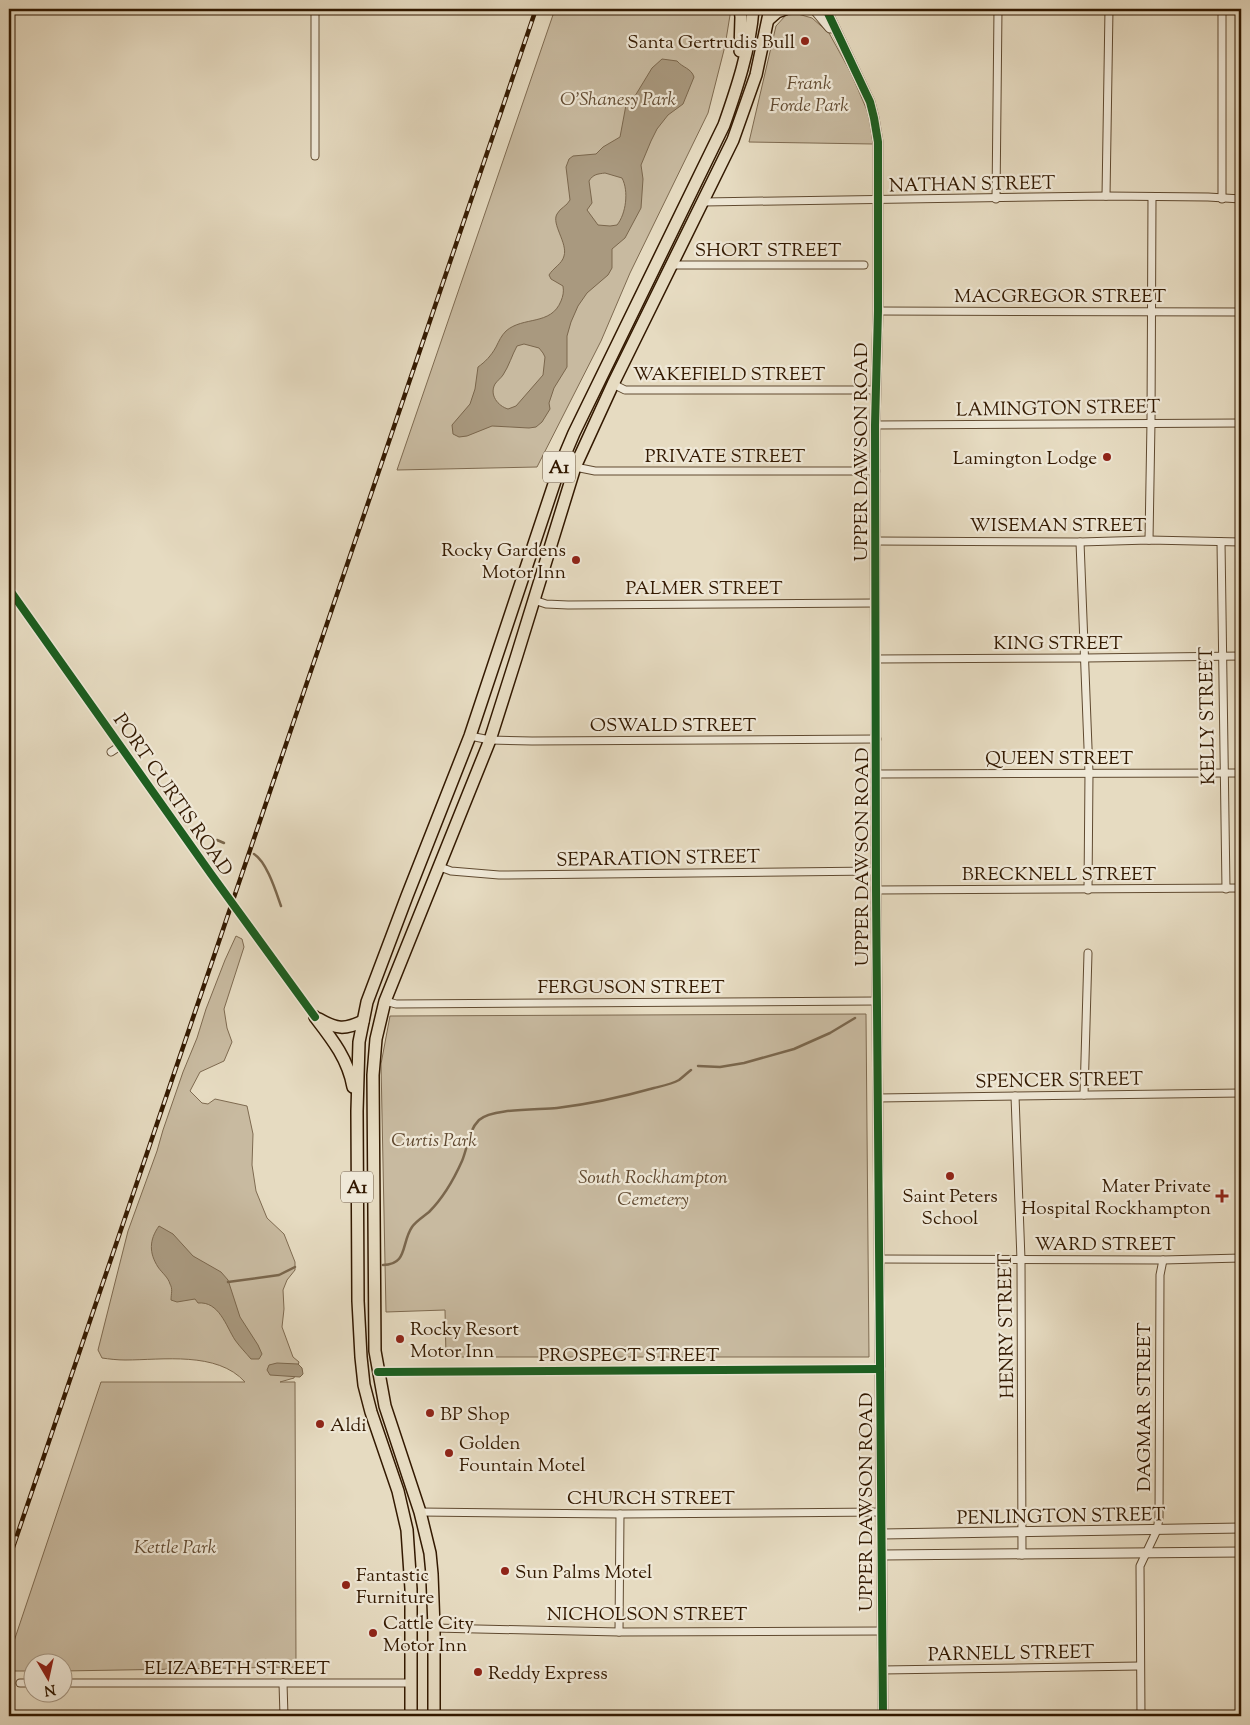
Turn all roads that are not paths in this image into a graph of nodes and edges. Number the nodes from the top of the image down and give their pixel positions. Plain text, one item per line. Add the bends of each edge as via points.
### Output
1 (315, 9) edge
2 (740, 9) edge
3 (753, 9) edge
4 (784, 9) edge
5 (814, 9) edge
6 (826, 9) edge
7 (998, 9) edge
8 (1109, 9) edge
9 (1222, 9) edge
10 (770, 14) edge
11 (839, 38) junction
12 (739, 80) junction
13 (314, 156) dead end
14 (1106, 196) junction
15 (1152, 196) junction
16 (996, 199) junction
17 (1222, 199) junction
18 (1241, 199) edge
19 (878, 200) junction
20 (704, 202) junction
21 (671, 265) junction
22 (864, 265) dead end
23 (878, 311) junction
24 (1151, 311) junction
25 (1241, 312) edge
26 (613, 384) junction
27 (876, 390) junction
28 (1151, 422) junction
29 (1241, 423) edge
30 (875, 425) junction
31 (575, 467) junction
32 (876, 471) junction
33 (1149, 540) junction
34 (876, 541) junction
35 (1080, 542) junction
36 (1221, 542) junction
37 (1241, 542) edge
38 (9, 589) edge
39 (534, 600) junction
40 (876, 603) junction
41 (1222, 656) junction
42 (1241, 656) edge
43 (1085, 658) junction
44 (876, 659) junction
45 (470, 736) junction
46 (877, 739) junction
47 (490, 740) junction
48 (120, 746) junction
49 (111, 752) dead end
50 (1089, 773) junction
51 (877, 774) junction
52 (1224, 774) junction
53 (1241, 774) edge
54 (440, 867) junction
55 (876, 871) junction
56 (1241, 888) edge
57 (1226, 889) junction
58 (876, 890) junction
59 (1088, 890) junction
60 (1088, 953) dead end
61 (385, 1001) junction
62 (877, 1001) junction
63 (315, 1017) junction
64 (363, 1021) junction
65 (1241, 1093) edge
66 (1084, 1095) junction
67 (1015, 1096) junction
68 (878, 1098) junction
69 (357, 1111) junction
70 (1241, 1258) edge
71 (880, 1259) junction
72 (1021, 1260) junction
73 (1164, 1260) junction
74 (880, 1369) junction
75 (378, 1372) junction
76 (362, 1373) junction
77 (420, 1512) junction
78 (882, 1512) junction
79 (620, 1514) junction
80 (1241, 1528) edge
81 (1157, 1530) junction
82 (1022, 1532) junction
83 (882, 1534) junction
84 (1241, 1552) edge
85 (1147, 1553) junction
86 (1022, 1555) junction
87 (882, 1556) junction
88 (411, 1628) junction
89 (434, 1628) junction
90 (882, 1631) junction
91 (619, 1632) junction
92 (1139, 1666) junction
93 (882, 1670) junction
94 (72, 1683) edge
95 (283, 1683) junction
96 (411, 1683) junction
97 (284, 1716) edge
98 (411, 1716) edge
99 (434, 1716) edge
100 (883, 1716) edge
101 (1141, 1716) edge

1 - 13 street
2 - 12 highway
3 - 12 highway, A1
4 - 10 highway
5 - 11 street, UPPER DAWSON ROAD
6 - 11 street, UPPER DAWSON ROAD
7 - 16 street
8 - 14 street
9 - 17 street
10 - 20 highway, A1 via 746,104
11 - 19 street, UPPER DAWSON ROAD via 870,102 874,118 878,142
12 - 45 highway, A1 via 713,149 560,466
14 - 15 street, NATHAN STREET
14 - 16 street, NATHAN STREET
15 - 17 street, NATHAN STREET
15 - 24 street
16 - 19 street, NATHAN STREET
17 - 18 street, NATHAN STREET
19 - 20 street, NATHAN STREET
19 - 23 street, UPPER DAWSON ROAD
20 - 21 highway, A1
21 - 22 street, SHORT STREET
21 - 26 highway, A1
23 - 24 street, MACGREGOR STREET
23 - 27 street, UPPER DAWSON ROAD
24 - 25 street, MACGREGOR STREET
24 - 28 street
26 - 27 street, WAKEFIELD STREET via 625,390
26 - 31 highway, A1
27 - 30 street, UPPER DAWSON ROAD
28 - 29 street, LAMINGTON STREET
28 - 30 street, LAMINGTON STREET
28 - 33 street
30 - 32 street, UPPER DAWSON ROAD
31 - 32 street, PRIVATE STREET via 595,471
31 - 39 highway, A1
32 - 34 street, UPPER DAWSON ROAD
33 - 35 street, WISEMAN STREET
33 - 36 street, WISEMAN STREET
34 - 35 street, WISEMAN STREET
34 - 40 street, UPPER DAWSON ROAD
35 - 43 street
36 - 37 street, WISEMAN STREET
36 - 41 street, KELLY STREET
38 - 48 street, PORT CURTIS ROAD
39 - 40 street, PALMER STREET via 568,605
39 - 47 highway, A1
40 - 44 street, UPPER DAWSON ROAD
41 - 42 street, KING STREET
41 - 43 street, KING STREET
41 - 52 street, KELLY STREET
43 - 44 street, KING STREET
43 - 50 street
44 - 46 street, UPPER DAWSON ROAD
45 - 47 street, OSWALD STREET
45 - 64 highway, A1 via 367,1002
46 - 47 street, OSWALD STREET
46 - 51 street, UPPER DAWSON ROAD
47 - 54 highway, A1
48 - 49 street
48 - 63 street, PORT CURTIS ROAD
50 - 51 street, QUEEN STREET
50 - 52 street, QUEEN STREET
50 - 59 street
51 - 55 street, UPPER DAWSON ROAD
52 - 53 street, QUEEN STREET
52 - 57 street, KELLY STREET
54 - 55 street, SEPARATION STREET via 499,875
54 - 61 highway, A1
55 - 58 street, UPPER DAWSON ROAD
56 - 57 street, BRECKNELL STREET
57 - 59 street, BRECKNELL STREET
58 - 59 street, BRECKNELL STREET
58 - 62 street, UPPER DAWSON ROAD
60 - 66 street
61 - 62 street, FERGUSON STREET via 422,1004
61 - 75 highway, A1 via 376,1039 373,1075 374,1330
62 - 68 street, UPPER DAWSON ROAD
63 - 64 highway via 338,1028
63 - 69 highway via 346,1062
64 - 69 highway, A1
65 - 66 street, SPENCER STREET
66 - 67 street, SPENCER STREET
67 - 68 street, SPENCER STREET
67 - 72 street, HENRY STREET
68 - 71 street, UPPER DAWSON ROAD
69 - 76 highway, A1
70 - 73 street, WARD STREET
71 - 72 street, WARD STREET
71 - 74 street, UPPER DAWSON ROAD
72 - 73 street, WARD STREET
72 - 82 street, HENRY STREET
73 - 81 street, DAGMAR STREET via 1160,1275 1160,1518
74 - 75 street, PROSPECT STREET
74 - 78 street, UPPER DAWSON ROAD
75 - 76 highway, PROSPECT STREET
75 - 77 highway, A1 via 391,1425
76 - 88 highway, A1 via 404,1515 410,1571
77 - 79 street, CHURCH STREET
77 - 89 highway, A1 via 431,1567
78 - 79 street, CHURCH STREET
78 - 83 street, UPPER DAWSON ROAD
79 - 91 street
80 - 81 street, PENLINGTON STREET
81 - 82 street, PENLINGTON STREET
81 - 85 street, DAGMAR STREET
82 - 83 street, PENLINGTON STREET
82 - 86 street, HENRY STREET
83 - 87 street, UPPER DAWSON ROAD
84 - 85 street, PENLINGTON STREET
85 - 86 street, PENLINGTON STREET
85 - 92 street, DAGMAR STREET via 1140,1566
86 - 87 street, PENLINGTON STREET
87 - 90 street, UPPER DAWSON ROAD
88 - 89 highway, NICHOLSON STREET
88 - 96 highway, A1
89 - 91 street, NICHOLSON STREET
89 - 99 highway, A1
90 - 91 street, NICHOLSON STREET
90 - 93 street, UPPER DAWSON ROAD
92 - 93 street, PARNELL STREET
92 - 101 street, DAGMAR STREET
93 - 100 street, UPPER DAWSON ROAD
94 - 95 street, ELIZABETH STREET
95 - 96 street, ELIZABETH STREET
95 - 97 street
96 - 98 highway, A1

